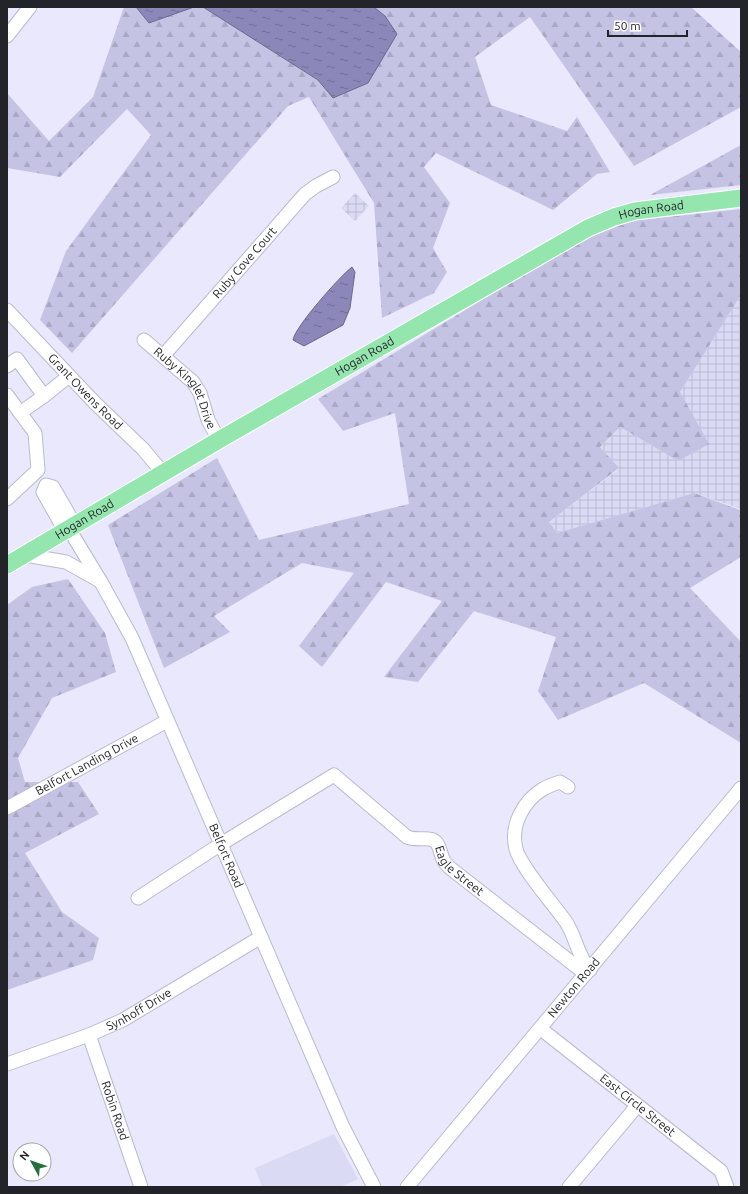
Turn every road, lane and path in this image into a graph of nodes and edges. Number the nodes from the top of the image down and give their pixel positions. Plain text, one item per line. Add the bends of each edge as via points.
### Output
1 (30, 7) edge
2 (7, 36) edge
3 (333, 177) dead end
4 (741, 198) edge
5 (10, 317) edge
6 (144, 340) dead end
7 (163, 356) junction
8 (7, 366) edge
9 (69, 376) junction
10 (7, 395) edge
11 (44, 396) junction
12 (20, 413) junction
13 (219, 440) junction
14 (38, 470) junction
15 (163, 473) junction
16 (7, 499) edge
17 (70, 528) junction
18 (25, 555) junction
19 (7, 565) edge
20 (102, 582) junction
21 (167, 721) junction
22 (568, 787) dead end
23 (741, 788) edge
24 (7, 808) edge
25 (221, 844) junction
26 (138, 898) dead end
27 (261, 937) junction
28 (588, 972) junction
29 (541, 1029) junction
30 (89, 1034) junction
31 (7, 1064) edge
32 (637, 1106) junction
33 (141, 1187) edge
34 (374, 1187) edge
35 (407, 1187) edge
36 (569, 1187) edge
37 (727, 1187) edge

1 - 2 street
3 - 7 street, Ruby Cove Court via 305,194
4 - 13 main road, Hogan Road via 635,211 588,228
5 - 9 street, Grant Owens Road
6 - 7 street, Ruby Kinglet Drive
7 - 13 street, Ruby Kinglet Drive via 193,382
8 - 11 street via 17,359
9 - 11 street
9 - 15 street, Grant Owens Road via 143,449
10 - 12 street
11 - 12 street
12 - 14 street via 35,432
13 - 15 main road, Hogan Road
14 - 16 street
14 - 17 street, Belfort Road via 46,485 53,487
15 - 17 main road, Hogan Road
17 - 18 main road, Hogan Road
17 - 20 street, Belfort Road
18 - 19 main road, Hogan Road
18 - 20 street via 66,562
20 - 21 street, Belfort Road via 132,638
21 - 24 street, Belfort Landing Drive
21 - 25 street, Belfort Road
22 - 28 street via 560,782 543,788 532,797 516,822 515,843 524,864 571,931 580,959
23 - 28 street, Newton Road
25 - 26 street
25 - 27 street, Belfort Road
25 - 28 street, Eagle Street via 334,775 407,837 430,838 439,846 444,861 450,868
27 - 30 street, Synhoff Drive via 123,1020
27 - 34 street, Belfort Road via 343,1127
28 - 29 street, Newton Road
29 - 32 street, East Circle Street
29 - 35 street, Newton Road
30 - 31 street, Synhoff Drive
30 - 33 street, Robin Road
32 - 36 street
32 - 37 street, East Circle Street via 721,1171

